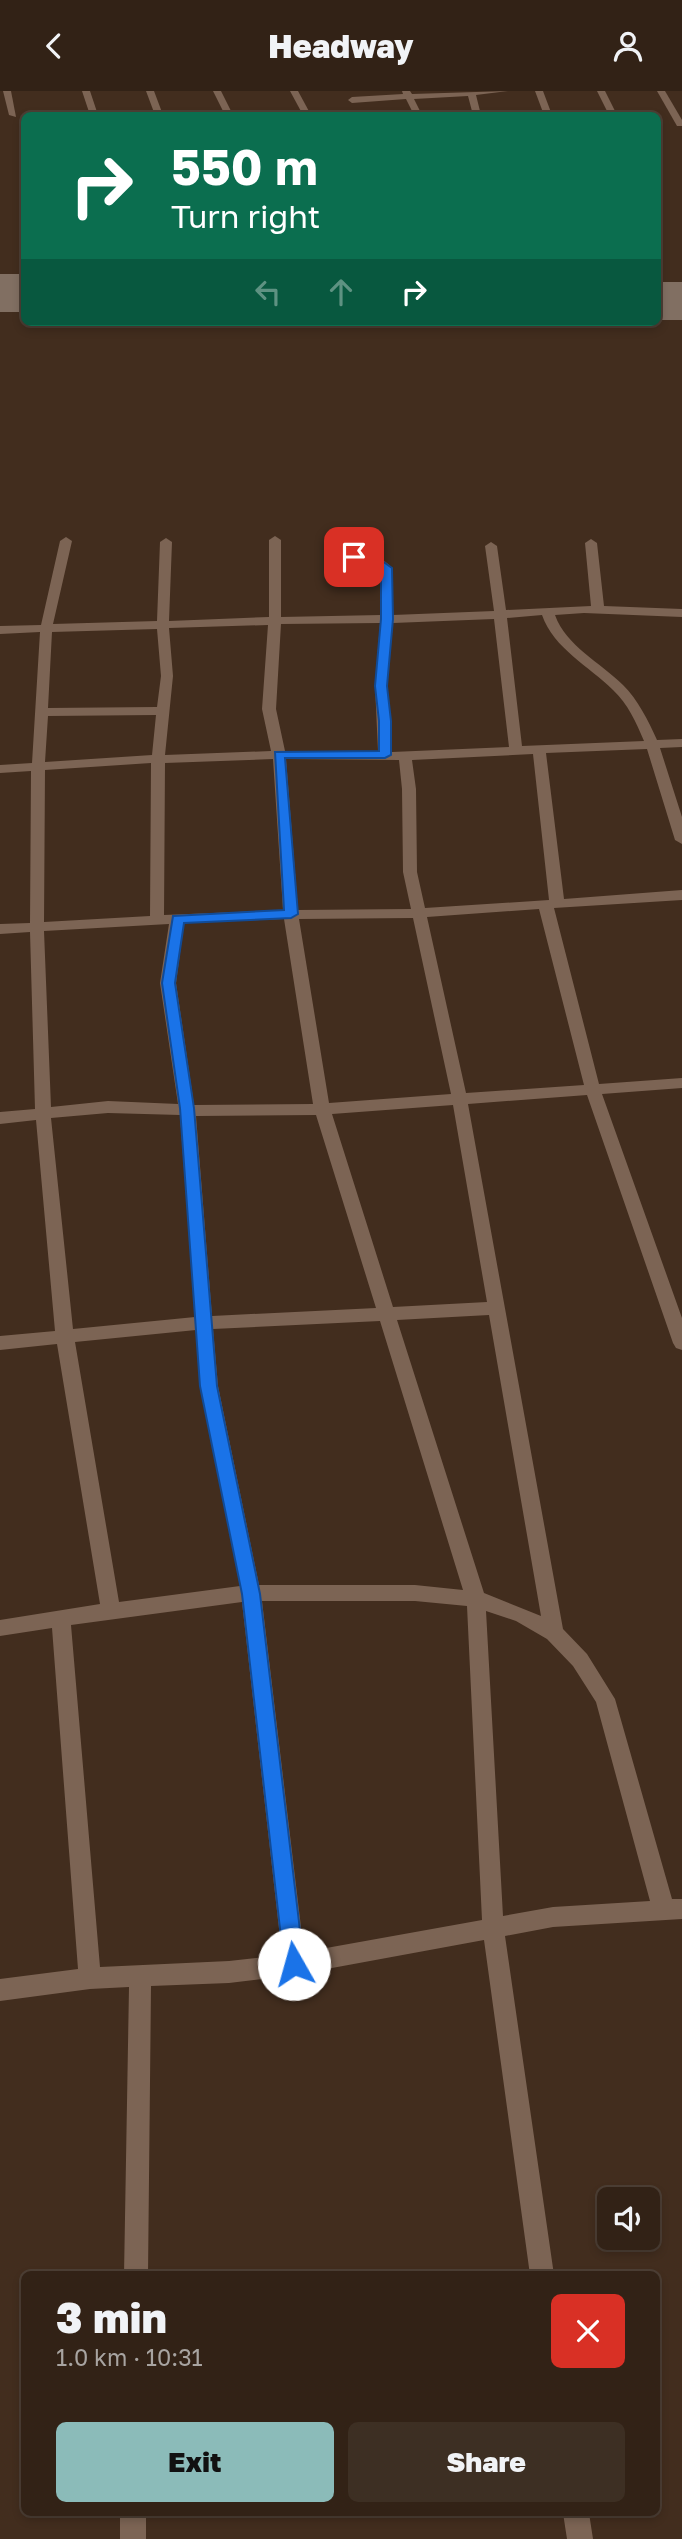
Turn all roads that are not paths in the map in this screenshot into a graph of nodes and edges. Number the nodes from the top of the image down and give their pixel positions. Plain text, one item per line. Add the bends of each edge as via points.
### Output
1 (7, 91) edge
2 (86, 91) edge
3 (150, 91) edge
4 (217, 91) edge
5 (294, 91) edge
6 (504, 91) edge
7 (539, 91) edge
8 (601, 91) edge
9 (661, 91) edge
10 (471, 93) edge
11 (407, 94) edge
12 (352, 100) dead end
13 (93, 112) edge
14 (158, 112) edge
15 (228, 112) edge
16 (305, 112) edge
17 (416, 112) edge
18 (476, 112) edge
19 (547, 112) edge
20 (612, 112) edge
21 (13, 115) dead end
22 (680, 124) dead end
23 (275, 540) dead end
24 (65, 541) dead end
25 (166, 542) dead end
26 (591, 543) dead end
27 (491, 546) dead end
28 (354, 557) dead end
29 (598, 609) junction
30 (547, 611) junction
31 (682, 613) edge
32 (502, 615) junction
33 (387, 619) junction
34 (275, 621) junction
35 (163, 626) junction
36 (0, 630) edge
37 (46, 630) junction
38 (163, 711) junction
39 (43, 712) junction
40 (682, 743) edge
41 (651, 744) junction
42 (516, 750) junction
43 (539, 750) junction
44 (279, 755) junction
45 (385, 755) junction
46 (405, 756) junction
47 (158, 759) junction
48 (38, 768) junction
49 (0, 769) edge
50 (682, 840) edge
51 (682, 895) edge
52 (551, 903) junction
53 (421, 913) junction
54 (291, 914) junction
55 (157, 919) junction
56 (177, 919) junction
57 (37, 927) junction
58 (0, 929) edge
59 (682, 1083) edge
60 (593, 1090) junction
61 (460, 1101) junction
62 (187, 1108) junction
63 (322, 1109) junction
64 (43, 1114) junction
65 (0, 1118) edge
66 (497, 1308) junction
67 (386, 1313) junction
68 (204, 1323) junction
69 (65, 1338) junction
70 (0, 1343) edge
71 (682, 1343) edge
72 (251, 1594) junction
73 (476, 1599) junction
74 (111, 1611) junction
75 (61, 1619) junction
76 (0, 1628) edge
77 (554, 1633) junction
78 (673, 1910) edge
79 (493, 1927) junction
80 (294, 1964) junction
81 (141, 1975) junction
82 (90, 1977) junction
83 (0, 1990) edge
84 (136, 2271) edge
85 (541, 2271) edge
86 (133, 2516) edge
87 (576, 2516) edge
88 (133, 2539) edge
89 (580, 2539) edge

1 - 21 street
2 - 13 street
3 - 14 street
4 - 15 street
5 - 16 street
6 - 10 street
7 - 19 street
8 - 20 street
9 - 22 street
10 - 11 street
10 - 18 street
11 - 12 street
11 - 17 street
23 - 34 street
24 - 37 street
25 - 35 street
26 - 29 street
27 - 32 street
28 - 33 street via 370,557 386,568
29 - 30 street
29 - 31 street
30 - 32 street
30 - 41 street via 562,637 621,690
32 - 33 street
32 - 42 street via 503,660
33 - 34 street
33 - 45 street via 381,686
34 - 35 street
34 - 44 street via 269,709
35 - 37 street
35 - 38 street via 167,676
36 - 37 street
37 - 39 street
38 - 39 street
38 - 47 street
39 - 48 street
40 - 41 street
41 - 43 street
41 - 50 street
42 - 43 street
42 - 46 street
43 - 52 street
44 - 45 street
44 - 47 street
44 - 54 street
45 - 46 street
46 - 53 street via 410,789 410,872
47 - 48 street
47 - 55 street
48 - 49 street
48 - 57 street
51 - 52 street
52 - 53 street
52 - 60 street
53 - 54 street
53 - 61 street
54 - 56 street
54 - 63 street
55 - 56 street
55 - 57 street
56 - 62 street via 169,983
57 - 58 street
57 - 64 street
59 - 60 street
60 - 61 street
60 - 71 street
61 - 63 street
61 - 66 street
62 - 63 street
62 - 64 street via 108,1107
62 - 68 street
63 - 67 street
64 - 65 street
64 - 69 street
66 - 67 street
66 - 77 street
67 - 68 street
67 - 73 street
68 - 69 street
68 - 72 street via 209,1386
69 - 70 street
69 - 74 street
72 - 73 street via 415,1593
72 - 74 street
72 - 80 street
73 - 77 street via 523,1615
73 - 79 street
74 - 75 street
75 - 76 street
75 - 82 street
77 - 78 street via 580,1660 605,1699
78 - 79 street via 553,1917
79 - 80 street
79 - 85 street
80 - 81 street
81 - 82 street
81 - 84 street
82 - 83 street
86 - 88 street
87 - 89 street

